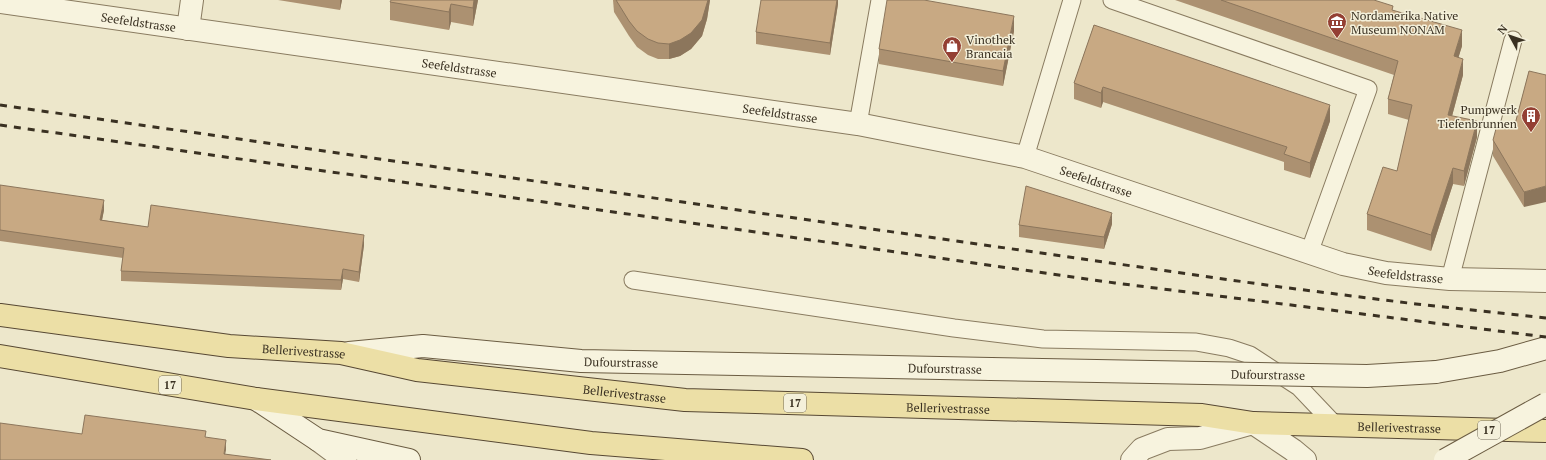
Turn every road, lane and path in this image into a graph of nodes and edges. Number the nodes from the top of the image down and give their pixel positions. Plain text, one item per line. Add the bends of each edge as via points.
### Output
1 (192, 0) edge
2 (880, 0) edge
3 (1072, 0) edge
4 (1112, 0) edge
5 (0, 2) edge
6 (188, 29) junction
7 (1513, 40) dead end
8 (858, 124) junction
9 (1025, 157) junction
10 (1309, 253) junction
11 (1450, 279) junction
12 (633, 280) dead end
13 (1546, 281) edge
14 (0, 315) edge
15 (1546, 348) edge
16 (341, 353) junction
17 (0, 356) edge
18 (256, 399) junction
19 (1546, 404) edge
20 (1253, 423) junction
21 (1336, 426) junction
22 (1546, 431) edge
23 (318, 440) junction
24 (345, 460) edge
25 (410, 460) edge
26 (802, 460) edge
27 (1132, 460) edge
28 (1305, 460) edge
29 (1445, 460) edge

1 - 6 street
2 - 8 lane
3 - 9 lane
4 - 10 lane via 1368,89
5 - 6 street, Seefeldstrasse
6 - 8 street, Seefeldstrasse
7 - 11 lane
8 - 9 street, Seefeldstrasse
9 - 10 street, Seefeldstrasse
10 - 11 street, Seefeldstrasse via 1386,274
11 - 13 street, Seefeldstrasse
12 - 21 lane via 1043,339 1196,342 1229,348 1250,356 1299,387
14 - 16 main road, Bellerivestrasse / 17 via 229,346
15 - 16 street, Dufourstrasse, bridge via 1500,362 1436,372 1367,376 581,361 424,346
16 - 20 main road, Bellerivestrasse / 17 via 417,370 685,400 1202,415
17 - 18 main road, 17
18 - 23 street
18 - 26 main road, 17 via 591,443
19 - 29 street, bridge
20 - 21 main road, Bellerivestrasse / 17
20 - 27 street, Bellerivestrasse via 1200,438 1168,439 1142,450
20 - 28 street, Bellerivestrasse
21 - 22 main road, Bellerivestrasse / 17
23 - 24 street
23 - 25 street

